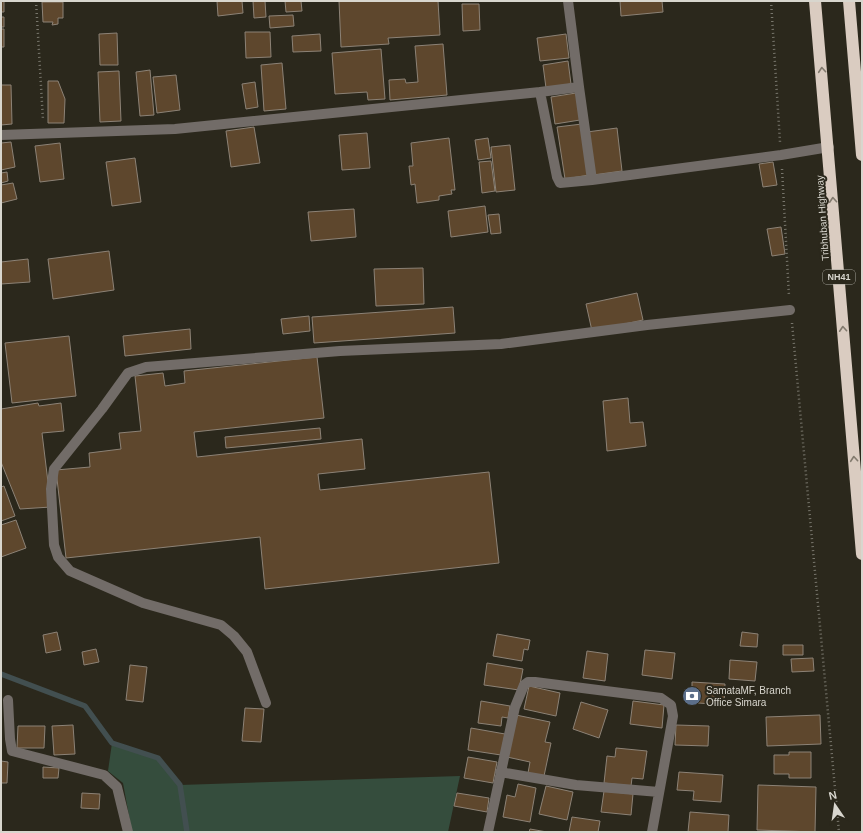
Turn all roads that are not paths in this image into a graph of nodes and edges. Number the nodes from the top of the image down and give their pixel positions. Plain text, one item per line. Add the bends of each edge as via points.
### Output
1 (568, 1) edge
2 (815, 1) edge
3 (849, 1) edge
4 (579, 87) junction
5 (540, 92) junction
6 (1, 135) edge
7 (829, 146) junction
8 (862, 155) edge
9 (592, 180) junction
10 (790, 310) road end
11 (862, 554) edge
12 (8, 700) dead end
13 (266, 702) dead end
14 (500, 772) junction
15 (659, 792) junction
16 (128, 832) edge
17 (488, 832) edge
18 (652, 832) edge

1 - 4 street
7 -> 2 highway, Tribhuban Highway / NH41
3 - 8 highway
4 - 5 street
4 - 9 street
5 - 6 street via 175,129
5 - 9 street via 560,183
7 - 9 street via 781,155
11 -> 7 highway, Tribhuban Highway / NH41
10 - 13 street via 501,344 316,353 146,367 128,373 54,469 51,489 54,545 58,557 70,571 143,603 221,625 247,652
12 - 16 street via 12,751 104,775 117,787
14 - 15 street via 576,785
14 - 15 street via 515,707 524,685 535,682 661,698 671,705 673,716
14 - 17 street
15 - 18 street

